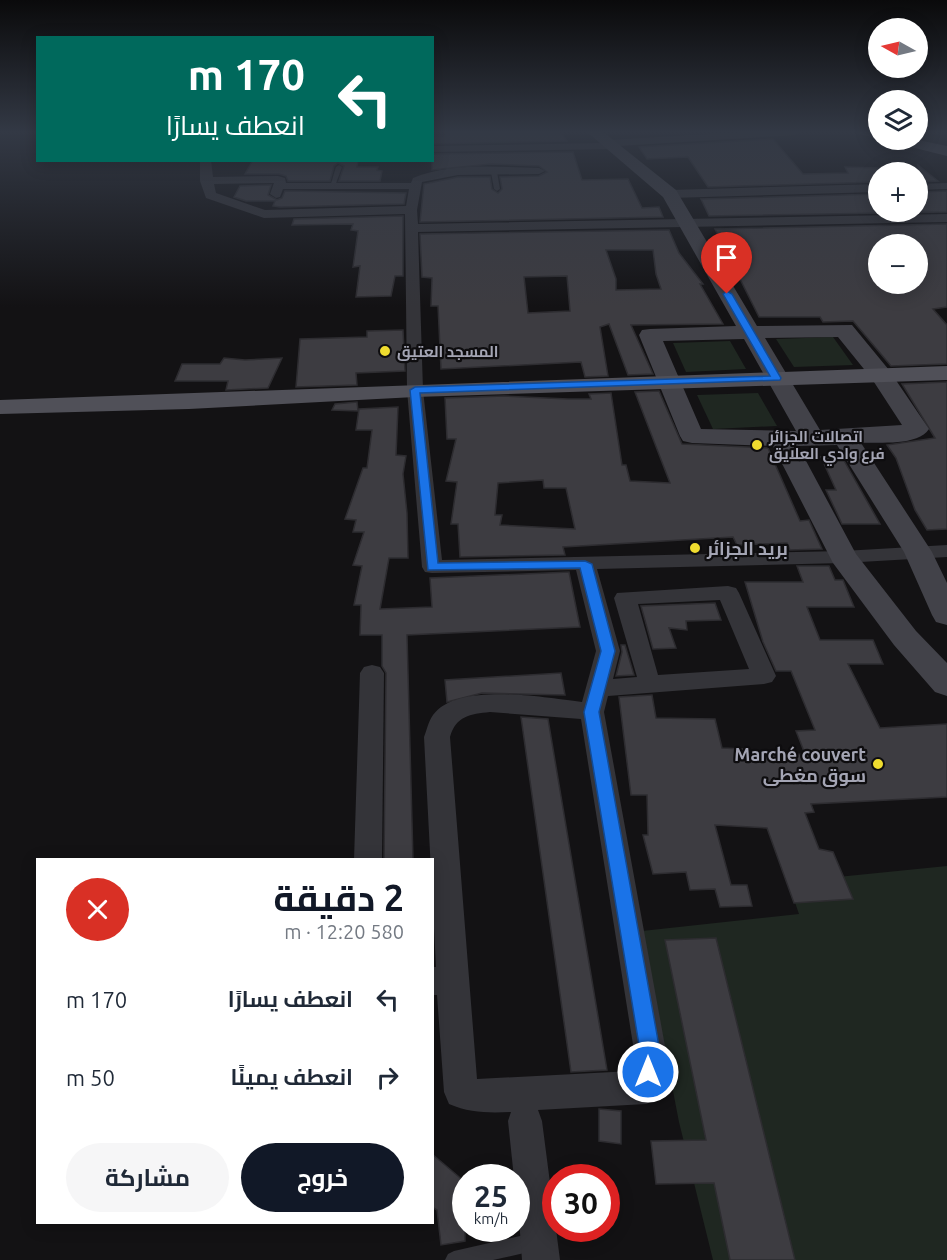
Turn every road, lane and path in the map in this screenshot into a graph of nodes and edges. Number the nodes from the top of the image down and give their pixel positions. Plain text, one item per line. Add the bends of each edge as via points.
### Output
1 (209, 190) edge
2 (278, 190) edge
3 (415, 190) edge
4 (665, 190) edge
5 (816, 190) edge
6 (670, 194) junction
7 (411, 210) junction
8 (264, 214) junction
9 (947, 218) edge
10 (687, 221) junction
11 (412, 228) junction
12 (748, 331) junction
13 (947, 373) edge
14 (880, 375) junction
15 (776, 378) junction
16 (668, 382) junction
17 (415, 390) junction
18 (0, 407) edge
19 (845, 437) junction
20 (812, 438) junction
21 (782, 439) junction
22 (947, 551) edge
23 (918, 552) junction
24 (843, 557) junction
25 (585, 564) junction
26 (944, 602) edge
27 (372, 674) dead end
28 (647, 674) dead end
29 (947, 684) edge
30 (596, 700) junction
31 (368, 858) edge
32 (442, 981) edge
33 (525, 1121) dead end
34 (540, 1250) edge
35 (454, 1260) edge

1 - 8 street via 210,195
2 - 8 street
3 - 7 street
4 - 6 main road
5 - 6 street
6 - 10 main road
7 - 8 street
7 - 11 street
9 - 10 street
10 - 11 street
10 - 12 main road
11 - 17 street
12 - 14 main road via 843,329
12 - 15 main road
12 - 16 main road via 650,335
13 - 14 main road
14 - 15 main road
14 - 19 main road via 917,429
15 - 16 main road
15 - 20 main road
16 - 17 main road
16 - 21 main road via 692,436
17 - 18 main road
17 - 25 street via 432,567
19 - 20 main road
19 - 23 main road
20 - 21 main road
21 - 24 main road
22 - 23 street
23 - 24 street
23 - 26 main road
24 - 25 street
24 - 29 main road via 905,638
25 - 30 street via 608,651
27 - 31 street
28 - 30 street via 625,598 728,592 764,676
30 - 32 street via 483,703 459,708 444,719 437,738
30 - 32 street via 651,1057 646,1087 484,1097 461,1092
33 - 34 street
34 - 35 lane

